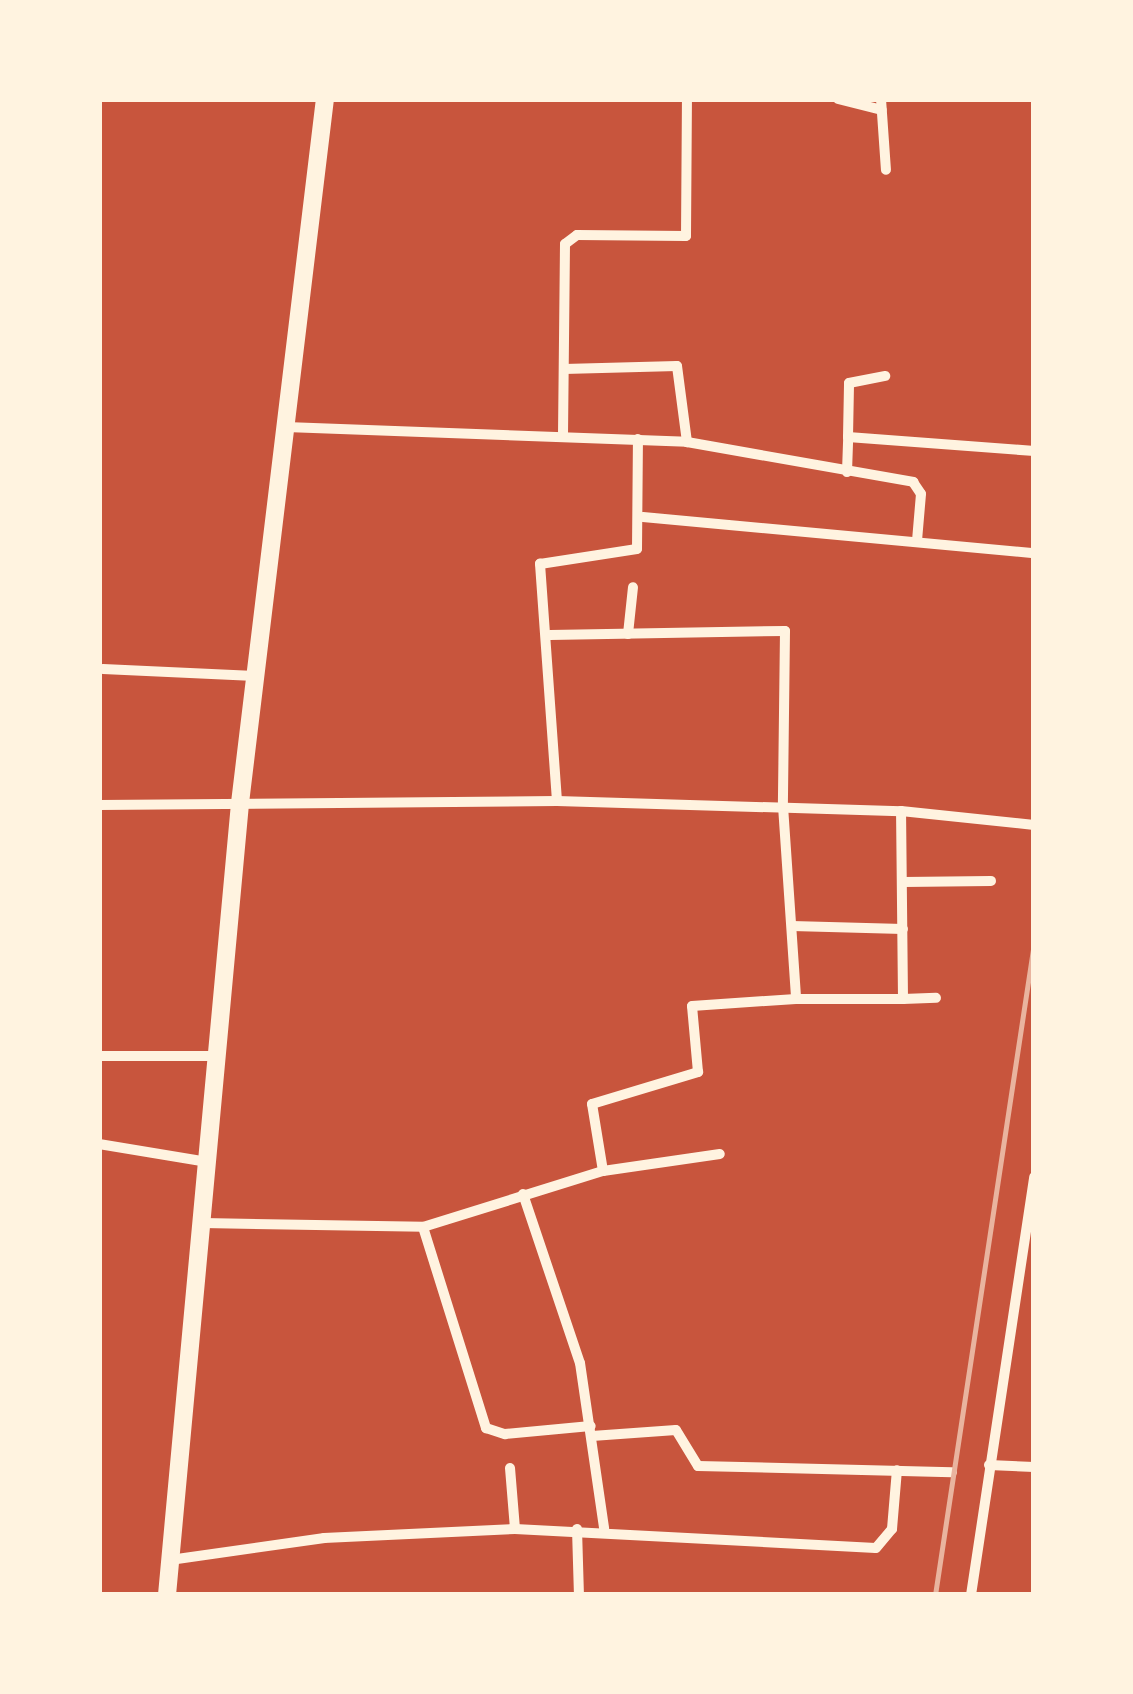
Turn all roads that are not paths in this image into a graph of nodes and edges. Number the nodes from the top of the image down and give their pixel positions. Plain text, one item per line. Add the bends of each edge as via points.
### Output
1 (325, 99) edge
2 (687, 99) edge
3 (838, 99) edge
4 (882, 105) edge
5 (886, 170) dead end
6 (564, 369) junction
7 (885, 376) dead end
8 (286, 427) junction
9 (563, 435) junction
10 (848, 437) junction
11 (638, 439) junction
12 (687, 442) junction
13 (1034, 451) edge
14 (847, 472) junction
15 (643, 517) junction
16 (917, 541) junction
17 (1034, 553) edge
18 (633, 587) dead end
19 (628, 634) junction
20 (550, 635) junction
21 (104, 669) dead end
22 (255, 676) junction
23 (557, 801) junction
24 (240, 803) junction
25 (99, 805) edge
26 (783, 806) junction
27 (901, 811) junction
28 (1034, 825) edge
29 (991, 881) dead end
30 (904, 882) junction
31 (792, 926) junction
32 (903, 929) junction
33 (936, 998) dead end
34 (796, 999) junction
35 (903, 999) junction
36 (99, 1056) edge
37 (218, 1056) junction
38 (99, 1144) edge
39 (720, 1154) dead end
40 (209, 1162) junction
41 (603, 1171) junction
42 (1034, 1177) edge
43 (524, 1194) junction
44 (203, 1223) junction
45 (423, 1227) junction
46 (592, 1431) junction
47 (989, 1465) junction
48 (1034, 1467) edge
49 (509, 1468) dead end
50 (896, 1470) junction
51 (952, 1472) dead end
52 (604, 1528) junction
53 (515, 1529) junction
54 (577, 1529) junction
55 (170, 1560) junction
56 (167, 1595) edge
57 (579, 1595) edge
58 (971, 1595) edge

1 - 8 highway
2 - 6 street via 686,236 569,237
3 - 4 street
4 - 5 street
6 - 9 street
6 - 12 street via 677,366
7 - 10 street via 849,383
8 - 9 street
8 - 22 highway
9 - 11 street
10 - 13 street
10 - 14 street
11 - 12 street
11 - 15 street
12 - 14 street
14 - 16 street via 919,486
15 - 16 street
15 - 20 street via 632,554 540,564
16 - 17 street
18 - 19 street
19 - 20 street
19 - 26 street via 785,631
20 - 23 street
21 - 22 street
22 - 24 highway
23 - 24 street
23 - 26 street
24 - 25 street
24 - 37 highway
26 - 27 street
26 - 31 street
27 - 28 street
27 - 30 street
29 - 30 street
30 - 32 street
31 - 32 street
31 - 34 street
32 - 35 street
33 - 35 street
34 - 35 street
34 - 41 street via 692,1006 698,1072 592,1104
36 - 37 street
37 - 40 highway
38 - 40 street
39 - 41 street
40 - 44 highway
41 - 43 street
42 - 47 street
43 - 45 street
43 - 46 street via 575,1346
44 - 45 street
44 - 55 highway
45 - 46 street via 486,1428
46 - 50 street via 676,1430 698,1466
46 - 52 street
47 - 48 street
47 - 58 street
49 - 53 street
50 - 51 street
50 - 52 street via 892,1528 876,1548
52 - 54 street
53 - 54 street
53 - 55 street via 324,1538
54 - 57 street
55 - 56 highway

